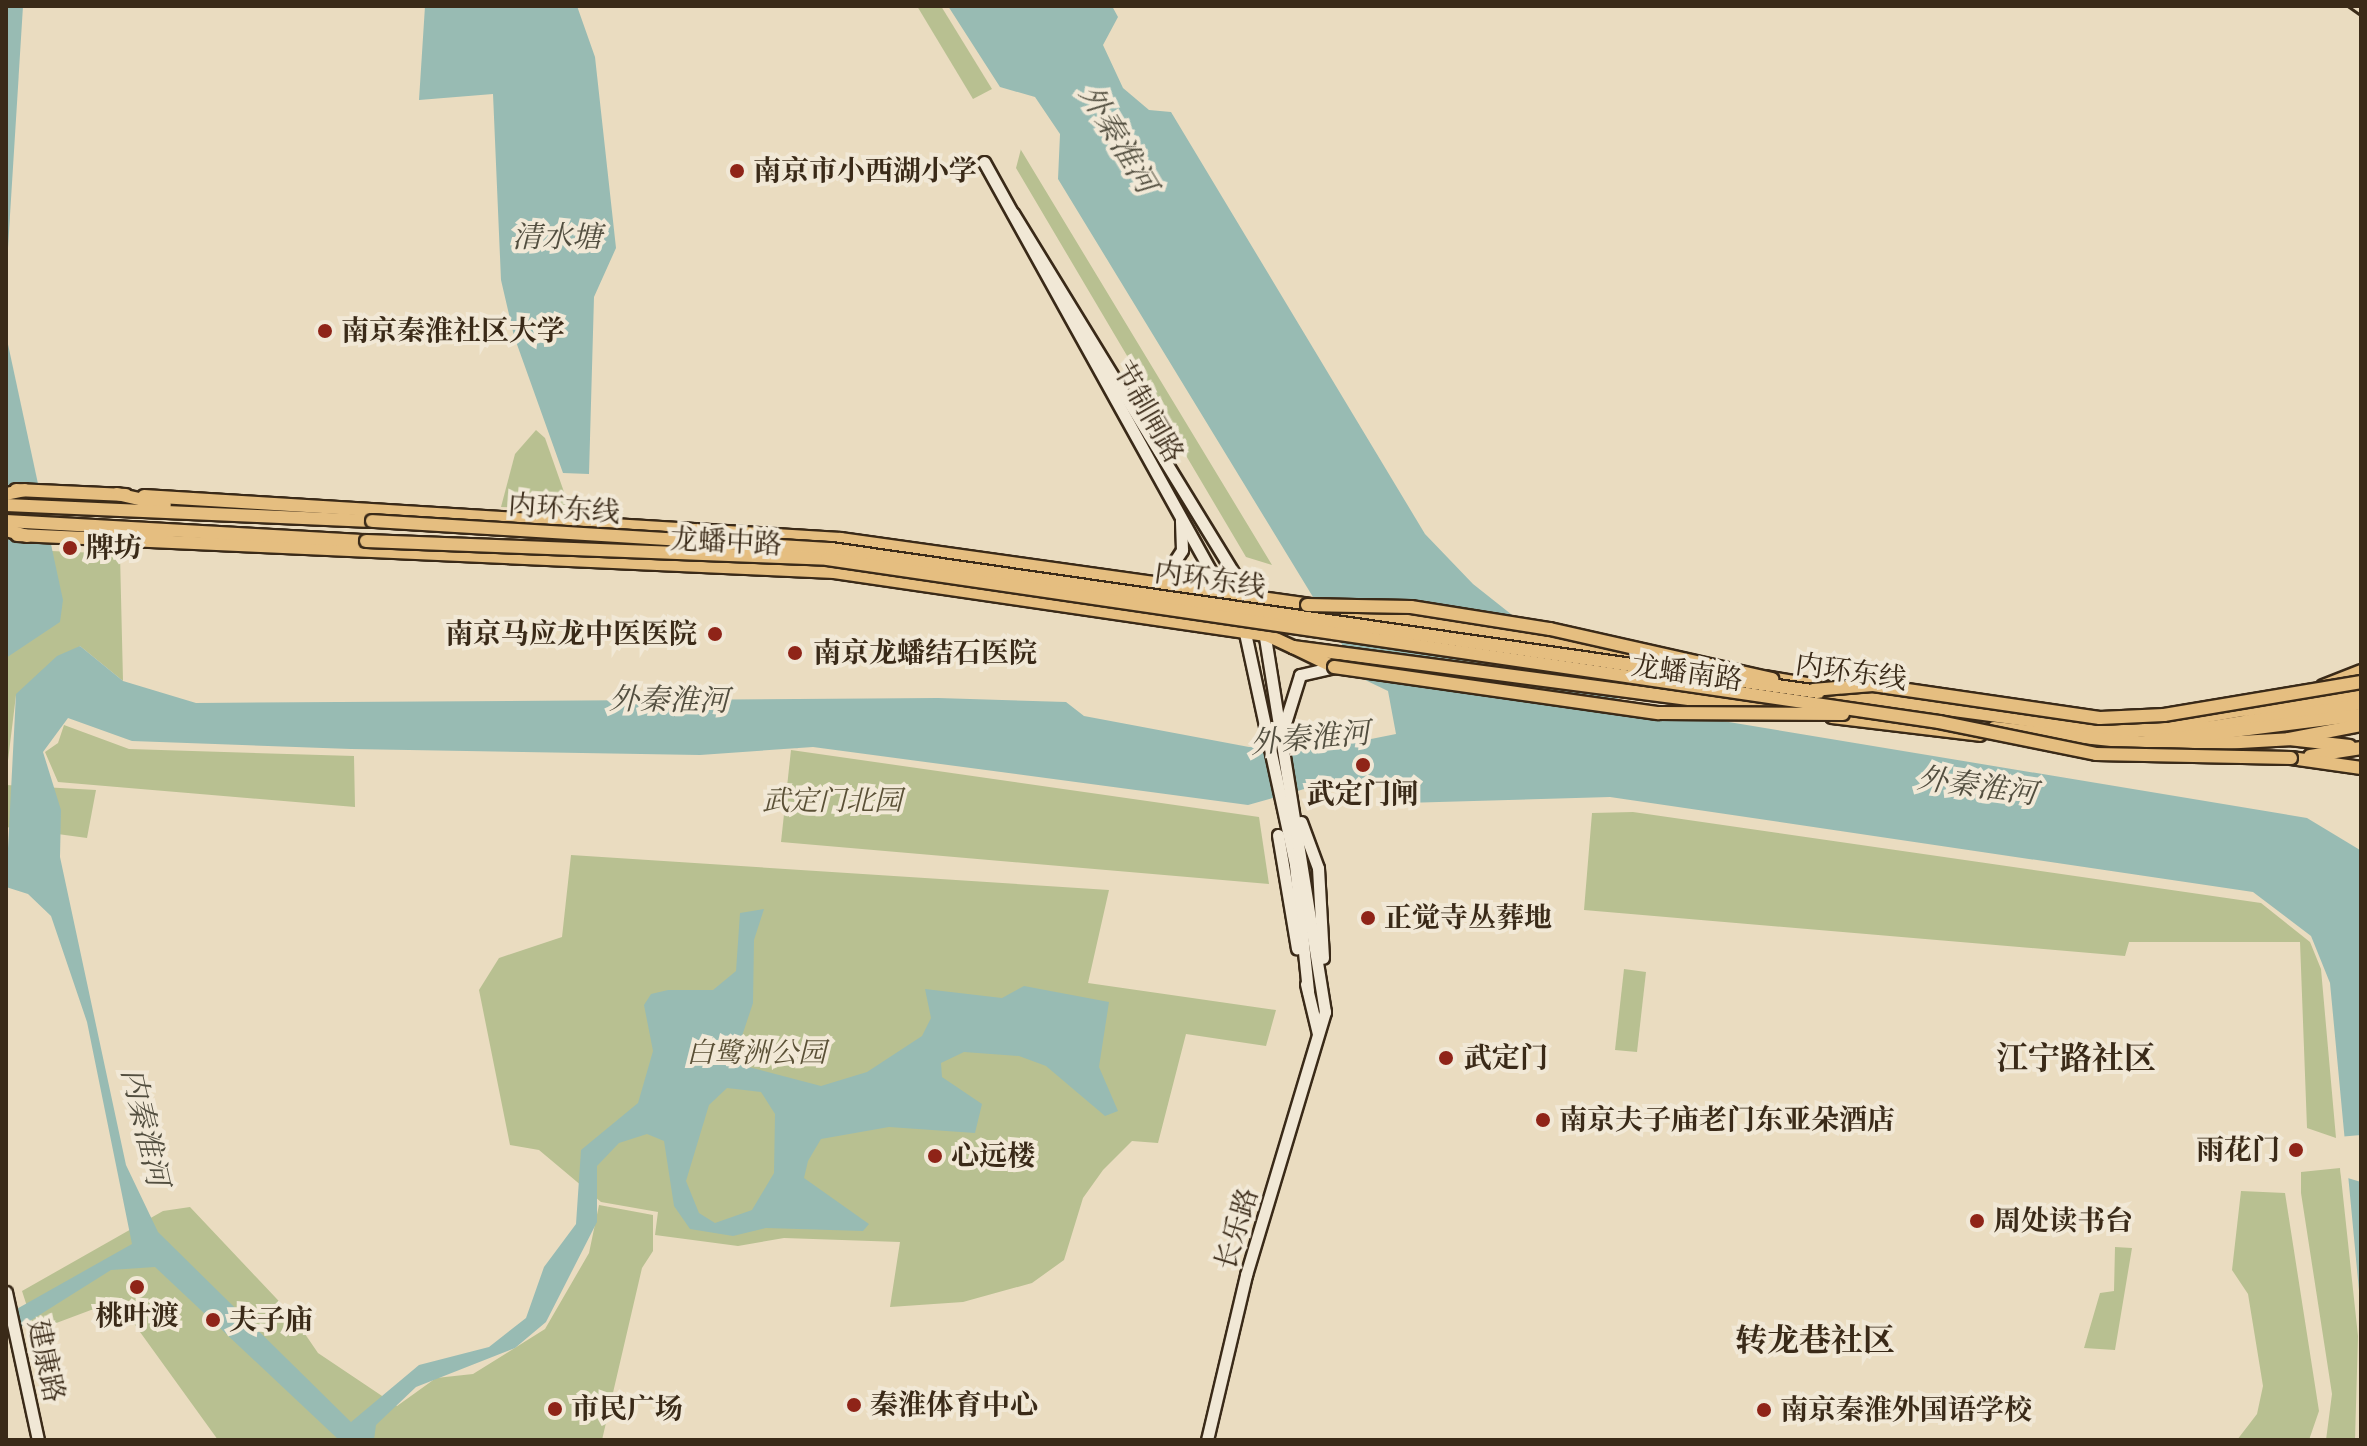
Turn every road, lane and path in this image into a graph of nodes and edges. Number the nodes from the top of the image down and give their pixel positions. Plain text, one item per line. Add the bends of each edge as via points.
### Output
1 (984, 162) dead end
2 (1013, 213) junction
3 (6, 492) edge
4 (117, 494) junction
5 (6, 505) edge
6 (195, 512) junction
7 (1181, 519) junction
8 (6, 521) edge
9 (197, 530) junction
10 (6, 533) edge
11 (115, 540) junction
12 (1159, 585) junction
13 (1228, 595) junction
14 (1248, 597) junction
15 (1307, 605) junction
16 (1245, 633) junction
17 (1267, 635) junction
18 (1293, 647) junction
19 (1334, 667) junction
20 (2361, 671) edge
21 (1753, 676) junction
22 (2361, 681) edge
23 (1819, 692) junction
24 (2361, 693) edge
25 (2315, 694) junction
26 (2361, 703) edge
27 (1749, 706) junction
28 (2246, 710) junction
29 (1870, 713) junction
30 (2361, 715) edge
31 (1939, 722) junction
32 (2361, 725) edge
33 (1284, 729) junction
34 (2289, 739) junction
35 (2361, 747) edge
36 (2291, 758) junction
37 (2361, 768) edge
38 (1318, 1034) junction
39 (6, 1293) edge
40 (38, 1440) edge
41 (1207, 1440) edge

1 - 2 main road, 节制闸路
2 - 7 main road, 节制闸路
2 - 14 main road, 节制闸路
3 - 4 main road, 龙蟠中路
4 - 6 main road
4 - 12 main road, 龙蟠中路 via 841,539
5 - 6 main road, 内环东线
6 - 23 main road, 内环东线, bridge via 831,549
7 - 12 main road via 1182,550
7 - 13 main road, 节制闸路
8 - 9 main road, 内环东线
9 - 11 main road
9 - 29 main road, 内环东线, bridge via 827,559
10 - 11 main road, 龙蟠中路
11 - 16 main road, 龙蟠中路 via 834,572
12 - 13 main road, 龙蟠中路
13 - 14 main road, 龙蟠中路
13 - 16 main road, 节制闸路
14 - 15 main road, 龙蟠中路
14 - 17 main road, 长乐路
15 - 21 main road, 龙蟠南路, bridge
15 - 23 main road, bridge via 1411,607 1550,629
16 - 17 main road, 龙蟠中路
16 - 38 main road, 长乐路 via 1279,811 1295,865 1308,991
17 - 18 main road, 龙蟠中路
17 - 33 main road, 长乐路
18 - 19 main road, 龙蟠中路
18 - 27 main road, 龙蟠南路
19 - 29 main road, 龙蟠中路, bridge via 1659,713
19 - 33 main road via 1300,675 1293,684
20 - 25 main road, bridge
21 - 27 main road
21 - 28 main road, 龙蟠南路 via 2130,724
22 - 25 main road, bridge
22 - 28 main road, 龙蟠南路
23 - 25 main road, bridge via 1873,685 2100,718 2164,715
23 - 26 main road, 内环东线 via 2118,732 2213,727
24 - 25 main road
25 - 28 main road
27 - 34 main road, 龙蟠南路 via 2103,749
29 - 31 main road, 内环东线, bridge
30 - 31 main road, 内环东线, bridge via 2138,743
31 - 36 main road, bridge via 2096,754
32 - 34 main road
33 - 38 main road, 长乐路 via 1322,990
34 - 35 main road, 龙蟠南路
35 - 36 main road
36 - 37 main road
38 - 41 main road, 长乐路 via 1246,1275
39 - 40 main road, 建康路

